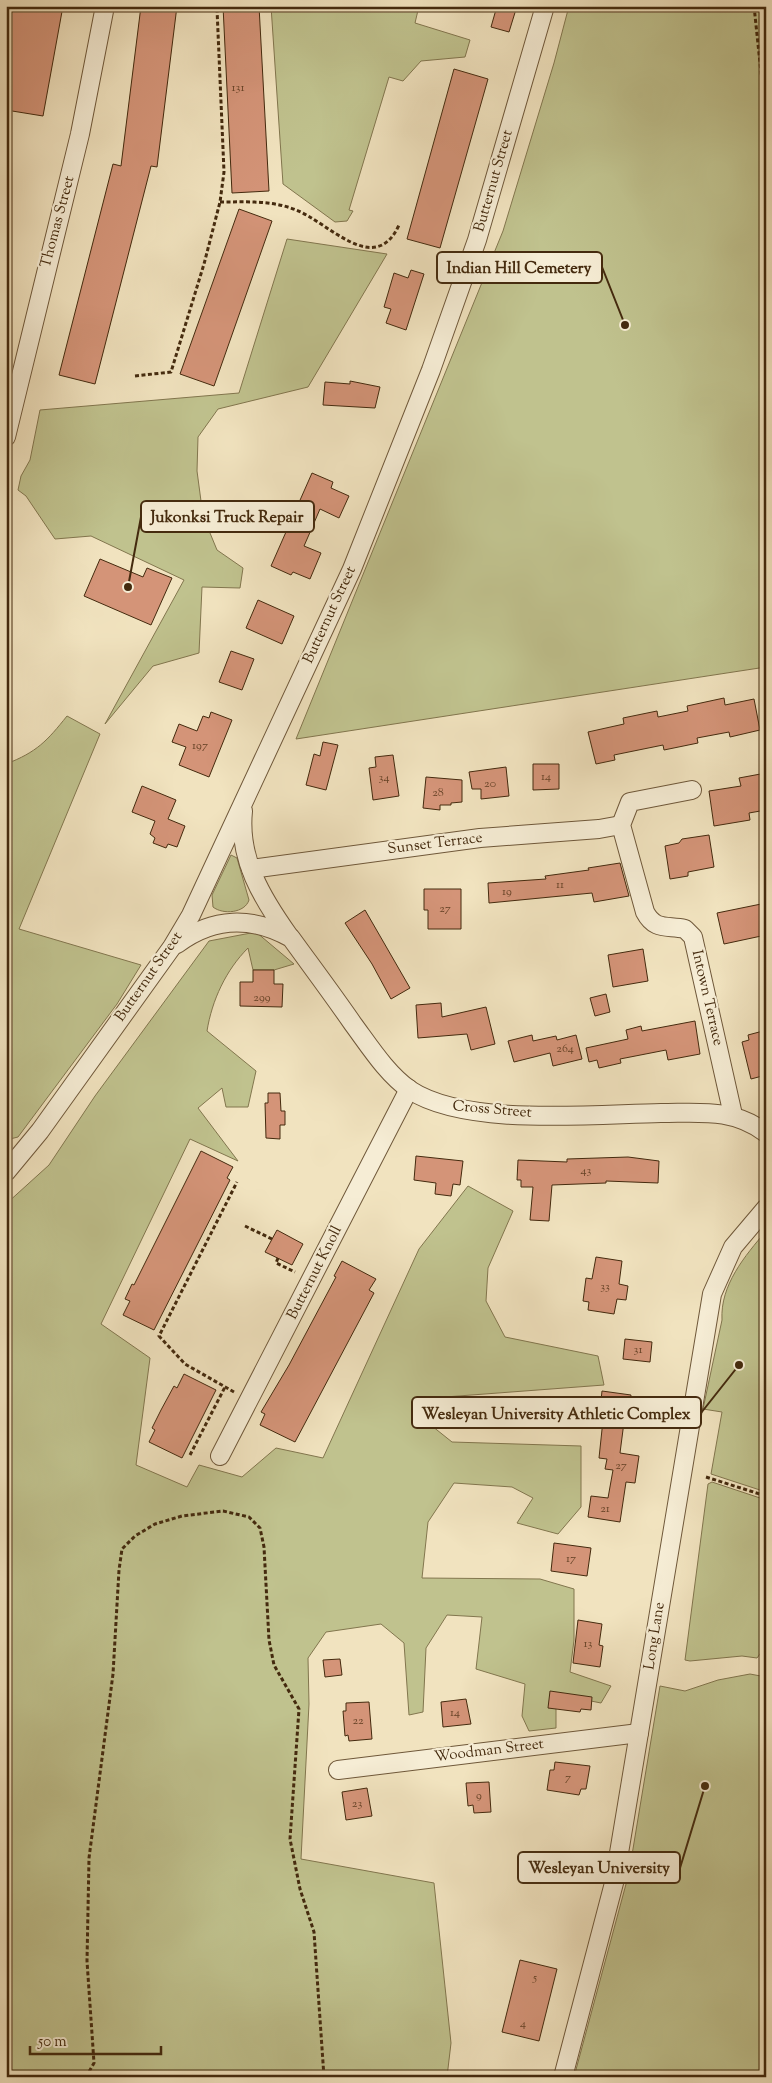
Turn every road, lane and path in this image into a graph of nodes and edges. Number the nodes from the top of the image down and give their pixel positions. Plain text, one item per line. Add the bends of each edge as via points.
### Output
1 (105, 6) edge
2 (545, 6) edge
3 (754, 6) edge
4 (217, 9) dead end
5 (766, 120) edge
6 (220, 202) junction
7 (399, 226) dead end
8 (135, 376) dead end
9 (6, 437) edge
10 (248, 790) junction
11 (692, 790) dead end
12 (621, 825) junction
13 (251, 869) junction
14 (291, 938) junction
15 (172, 947) junction
16 (410, 1089) junction
17 (733, 1115) junction
18 (766, 1133) edge
19 (6, 1172) edge
20 (237, 1182) dead end
21 (766, 1208) edge
22 (245, 1226) dead end
23 (272, 1239) dead end
24 (278, 1258) dead end
25 (311, 1280) junction
26 (225, 1387) junction
27 (249, 1400) junction
28 (190, 1455) dead end
29 (220, 1456) dead end
30 (706, 1477) dead end
31 (766, 1496) edge
32 (639, 1733) junction
33 (338, 1770) dead end
34 (86, 2077) edge
35 (324, 2077) edge
36 (563, 2077) edge

1 - 9 street, Thomas Street via 80,134
2 - 10 street, Butternut Street via 477,240 431,370 352,568
3 - 5 path
4 - 6 path via 224,172
6 - 7 path via 274,204 297,210 339,237 376,248 388,244
6 - 8 path via 171,372
10 - 13 street, Cross Street via 242,828 243,847
10 - 15 street, Butternut Street via 206,883
11 - 12 street via 630,802
12 - 13 street, Sunset Terrace via 480,838
12 - 17 street, Intown Terrace via 644,912 649,920 659,927 686,929 693,937
13 - 14 street, Cross Street via 264,898
14 - 15 street, Cross Street via 273,928 231,923 208,925
14 - 16 street, Cross Street via 376,1056
15 - 19 street, Butternut Street via 40,1131
16 - 17 street, Cross Street via 433,1102 485,1112 711,1112
16 - 25 street, Butternut Knoll
17 - 18 street, Cross Street
20 - 26 path via 159,1336 185,1364
21 - 32 street, Long Lane via 733,1247 712,1294
22 - 23 path
24 - 25 path via 276,1263
25 - 27 street, Butternut Knoll
26 - 27 path
26 - 28 path
27 - 29 street, Butternut Knoll
30 - 31 path
32 - 33 street, Woodman Street
32 - 36 street, Long Lane via 614,1883
34 - 35 path via 94,2063 87,1962 89,1858 114,1674 122,1549 155,1524 182,1516 222,1511 249,1517 260,1528 274,1665 299,1708 290,1838 300,1890 314,1932

